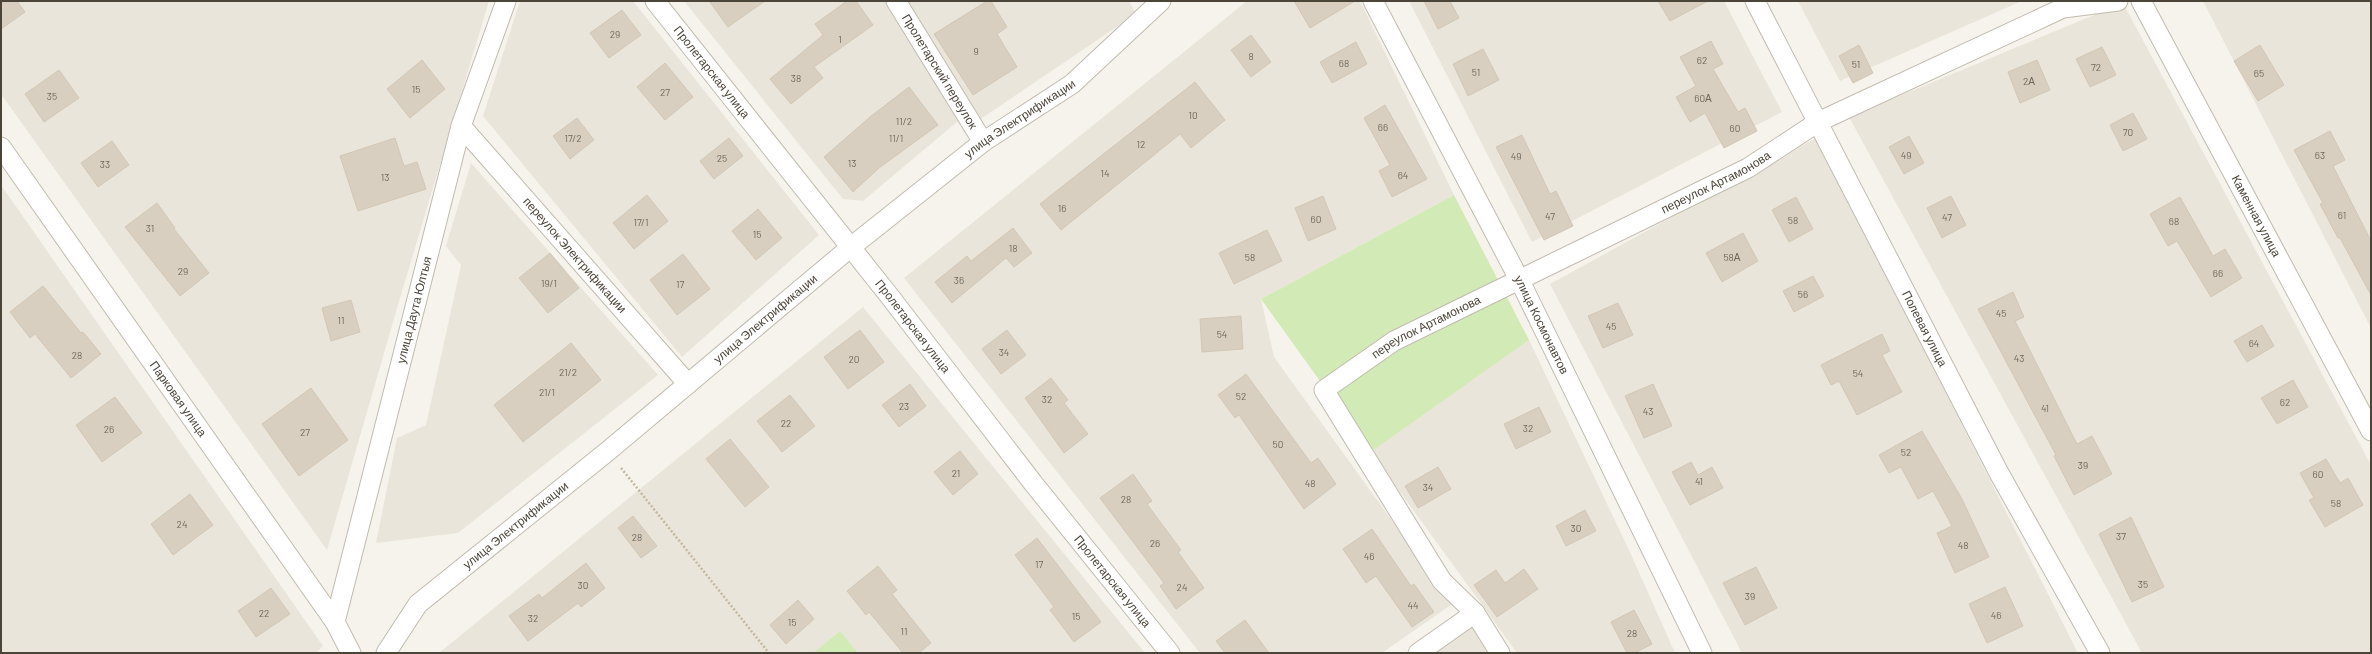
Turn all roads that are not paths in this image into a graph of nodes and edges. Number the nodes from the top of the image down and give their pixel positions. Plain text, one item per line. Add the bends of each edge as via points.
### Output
1 (506, 1) edge
2 (655, 1) edge
3 (896, 1) edge
4 (1373, 1) edge
5 (1755, 1) edge
6 (2118, 1) edge
7 (2141, 1) edge
8 (1151, 5) edge
9 (1818, 122) junction
10 (461, 126) junction
11 (982, 142) junction
12 (1, 147) edge
13 (851, 248) junction
14 (1519, 279) junction
15 (688, 384) junction
16 (2371, 430) edge
17 (1475, 613) junction
18 (335, 622) junction
19 (351, 653) edge
20 (386, 653) edge
21 (1170, 653) edge
22 (1418, 653) edge
23 (1500, 653) edge
24 (1702, 653) edge
25 (2100, 653) edge

1 - 10 street, улица Даута Юлтыя
2 - 13 street, Пролетарская улица
3 - 11 street, Пролетарский переулок
4 - 14 street, улица Космонавтов
5 - 9 street, Полевая улица
6 - 9 street, переулок Артамонова via 2063,8
7 - 16 street, Каменная улица
8 - 11 street, улица Электрификации via 1072,84
9 - 14 street, переулок Артамонова via 1748,168
9 - 25 street, Полевая улица via 1999,473
10 - 15 street, переулок Электрификации
10 - 18 street, улица Даута Юлтыя
11 - 13 street, улица Электрификации
12 - 18 street, Парковая улица
13 - 15 street, улица Электрификации
13 - 21 street, Пролетарская улица via 1033,483
14 - 17 street, переулок Артамонова via 1394,341 1324,390 1442,581
14 - 24 street, улица Космонавтов
15 - 20 street, улица Электрификации via 418,604
17 - 22 street
17 - 23 street
18 - 19 street, Парковая улица

